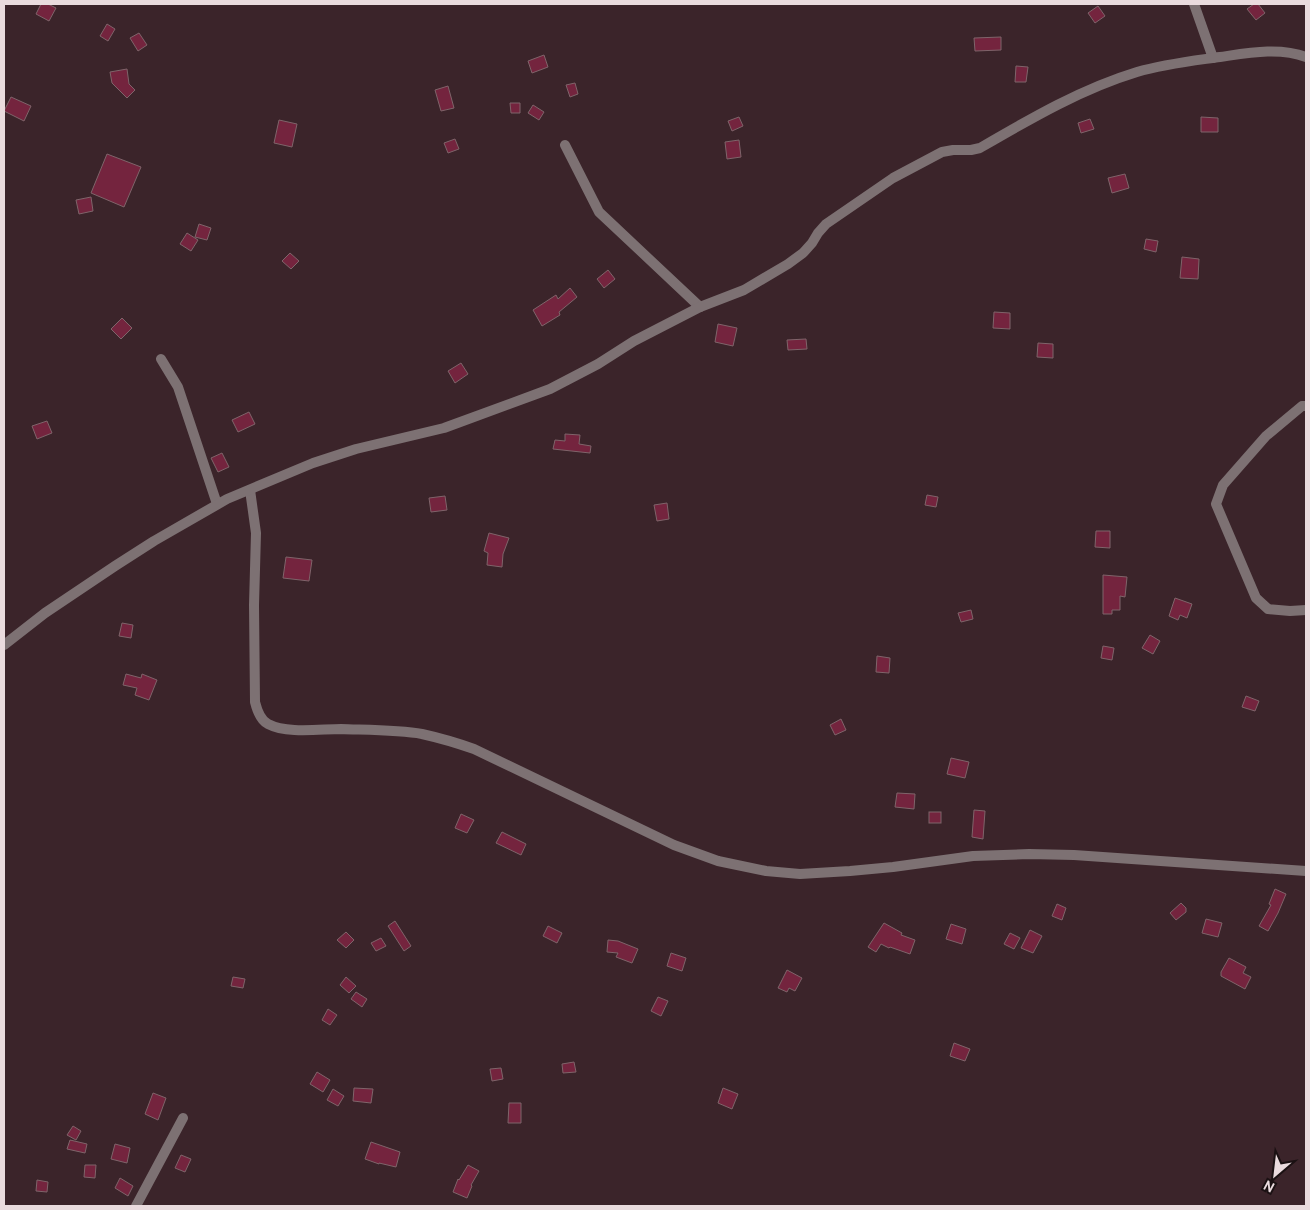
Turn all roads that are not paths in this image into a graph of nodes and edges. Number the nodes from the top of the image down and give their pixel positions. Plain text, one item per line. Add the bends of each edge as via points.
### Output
1 (1194, 4) edge
2 (1306, 57) edge
3 (1213, 58) junction
4 (565, 145) dead end
5 (700, 307) junction
6 (161, 359) dead end
7 (1306, 406) edge
8 (250, 490) junction
9 (217, 504) junction
10 (1306, 610) edge
11 (4, 645) edge
12 (1306, 871) edge
13 (183, 1118) dead end
14 (136, 1206) edge

1 - 3 street
2 - 3 street via 1280,52
3 - 5 street via 1137,72 1079,94 980,148 942,152 893,178 839,214 818,232 803,254 788,264 744,290
4 - 5 street via 599,212
5 - 8 street via 550,389 444,428 313,463
6 - 9 street via 178,388
7 - 10 street via 1266,436 1224,485 1216,504 1256,598 1268,609
8 - 9 street
8 - 12 street via 256,533 255,702 263,721 273,726 420,734 450,741 474,749 674,845 718,861 766,871 800,874 892,868 973,856 1029,854
9 - 11 street via 115,566
13 - 14 street

